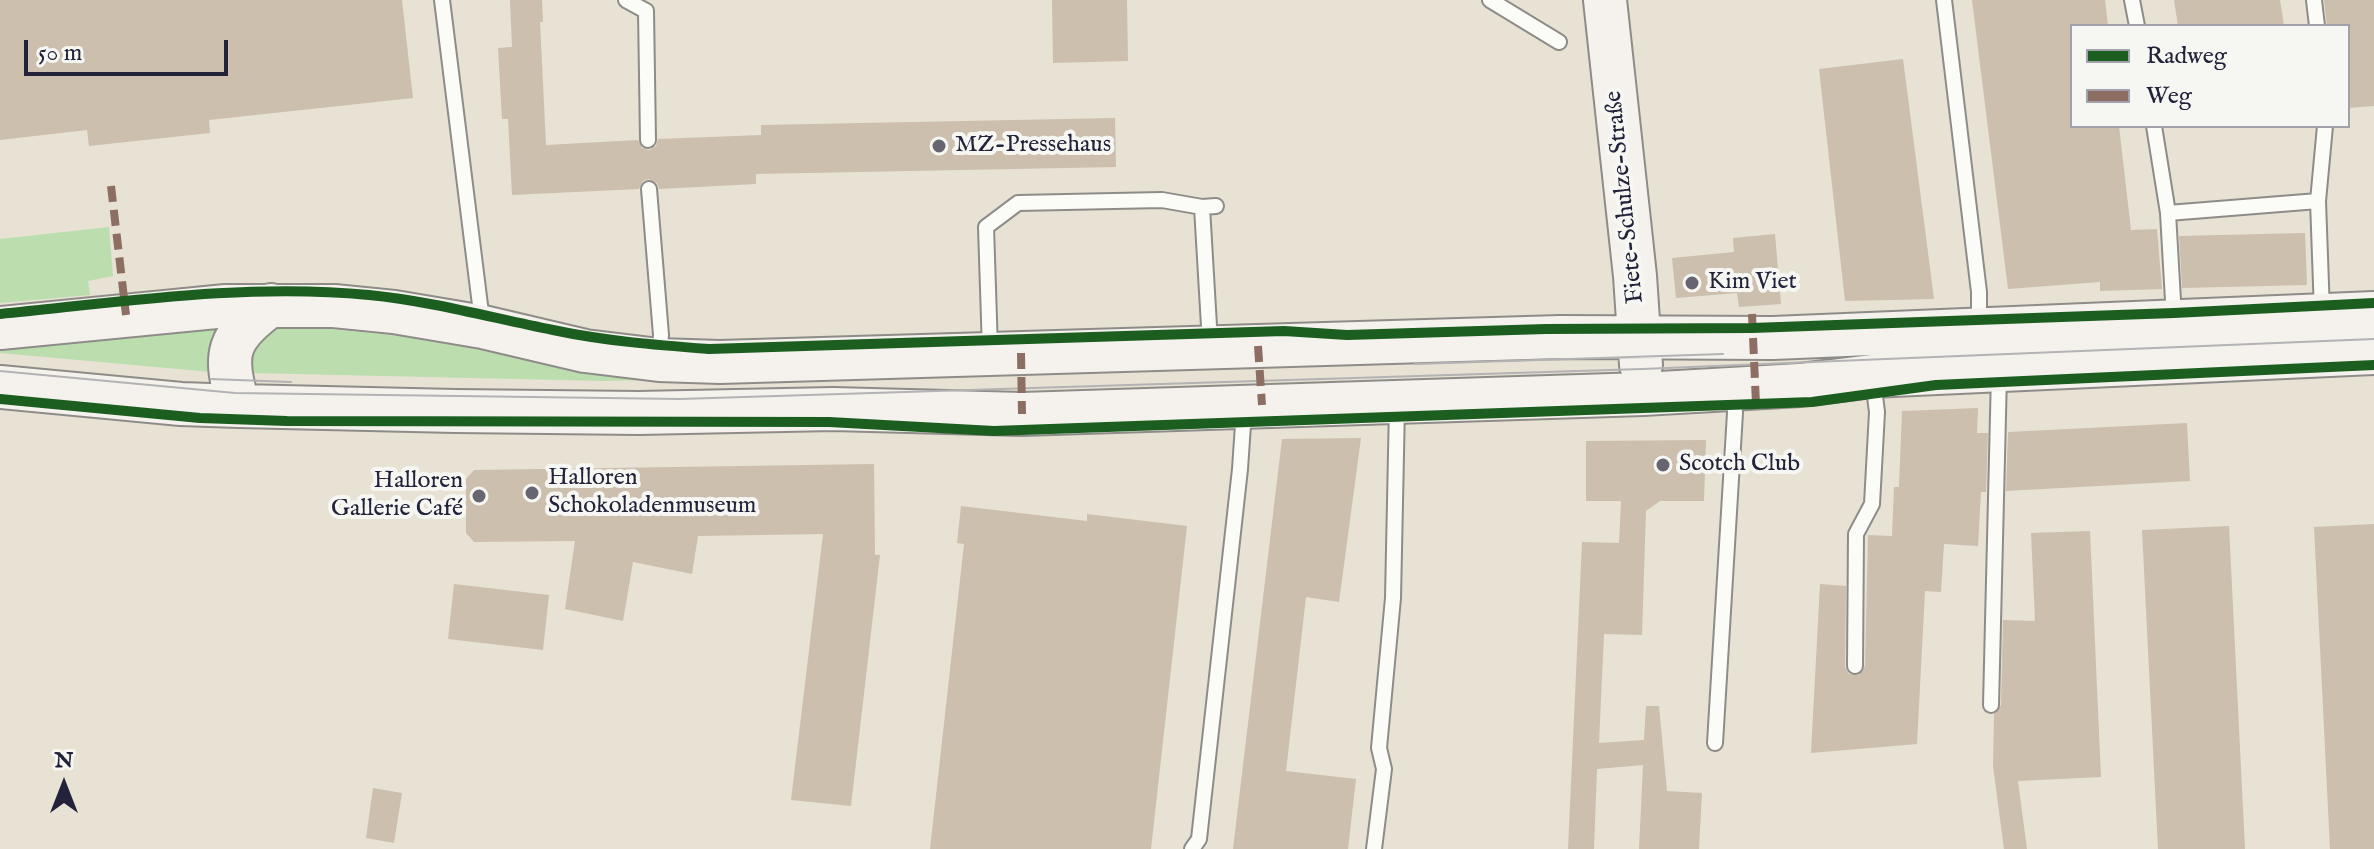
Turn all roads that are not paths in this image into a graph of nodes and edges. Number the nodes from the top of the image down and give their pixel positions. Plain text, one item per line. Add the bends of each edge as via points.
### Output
1 (442, 0) edge
2 (626, 0) edge
3 (1490, 0) edge
4 (1605, 0) edge
5 (1944, 0) edge
6 (2132, 0) edge
7 (2314, 0) edge
8 (2137, 24) edge
9 (2317, 24) edge
10 (1559, 42) dead end
11 (2154, 128) edge
12 (2325, 128) edge
13 (648, 140) dead end
14 (649, 189) dead end
15 (2318, 201) junction
16 (2168, 213) junction
17 (271, 305) junction
18 (2374, 313) edge
19 (2323, 316) junction
20 (2175, 323) junction
21 (483, 327) junction
22 (0, 328) edge
23 (1979, 331) junction
24 (1640, 338) junction
25 (1210, 347) junction
26 (2374, 353) edge
27 (990, 354) junction
28 (659, 360) junction
29 (1998, 370) junction
30 (1872, 376) junction
31 (0, 387) edge
32 (1734, 388) junction
33 (1643, 394) junction
34 (1397, 401) junction
35 (1244, 405) junction
36 (239, 406) junction
37 (1855, 666) dead end
38 (1991, 705) dead end
39 (1715, 743) dead end
40 (1192, 849) edge
41 (1374, 849) edge

1 - 21 lane
2 - 13 lane via 646,11
3 - 10 lane
4 - 24 main road, Fiete-Schulze-Straße
5 - 23 lane via 1979,292
6 - 8 lane
7 - 9 lane
11 - 16 lane
12 - 15 lane
14 - 28 lane
15 - 16 lane
15 - 19 lane
16 - 20 lane
17 - 21 main road via 379,310
17 - 22 main road
17 - 36 main road via 242,328 233,344 230,362
18 - 19 main road
19 - 20 main road
20 - 23 main road
21 - 28 main road via 585,351
23 - 24 main road
24 - 25 main road
24 - 33 main road, Fiete-Schulze-Straße
25 - 27 main road
25 - 27 lane via 1209,206 1162,200 1018,203 986,227
26 - 29 main road
27 - 28 main road
29 - 30 main road
29 - 38 lane
30 - 32 main road
30 - 37 lane via 1877,412 1872,504 1856,534
31 - 36 main road
32 - 33 main road
32 - 39 lane
33 - 34 main road
34 - 35 main road
34 - 41 lane via 1393,598
35 - 36 main road via 1022,414
35 - 40 lane via 1199,839

